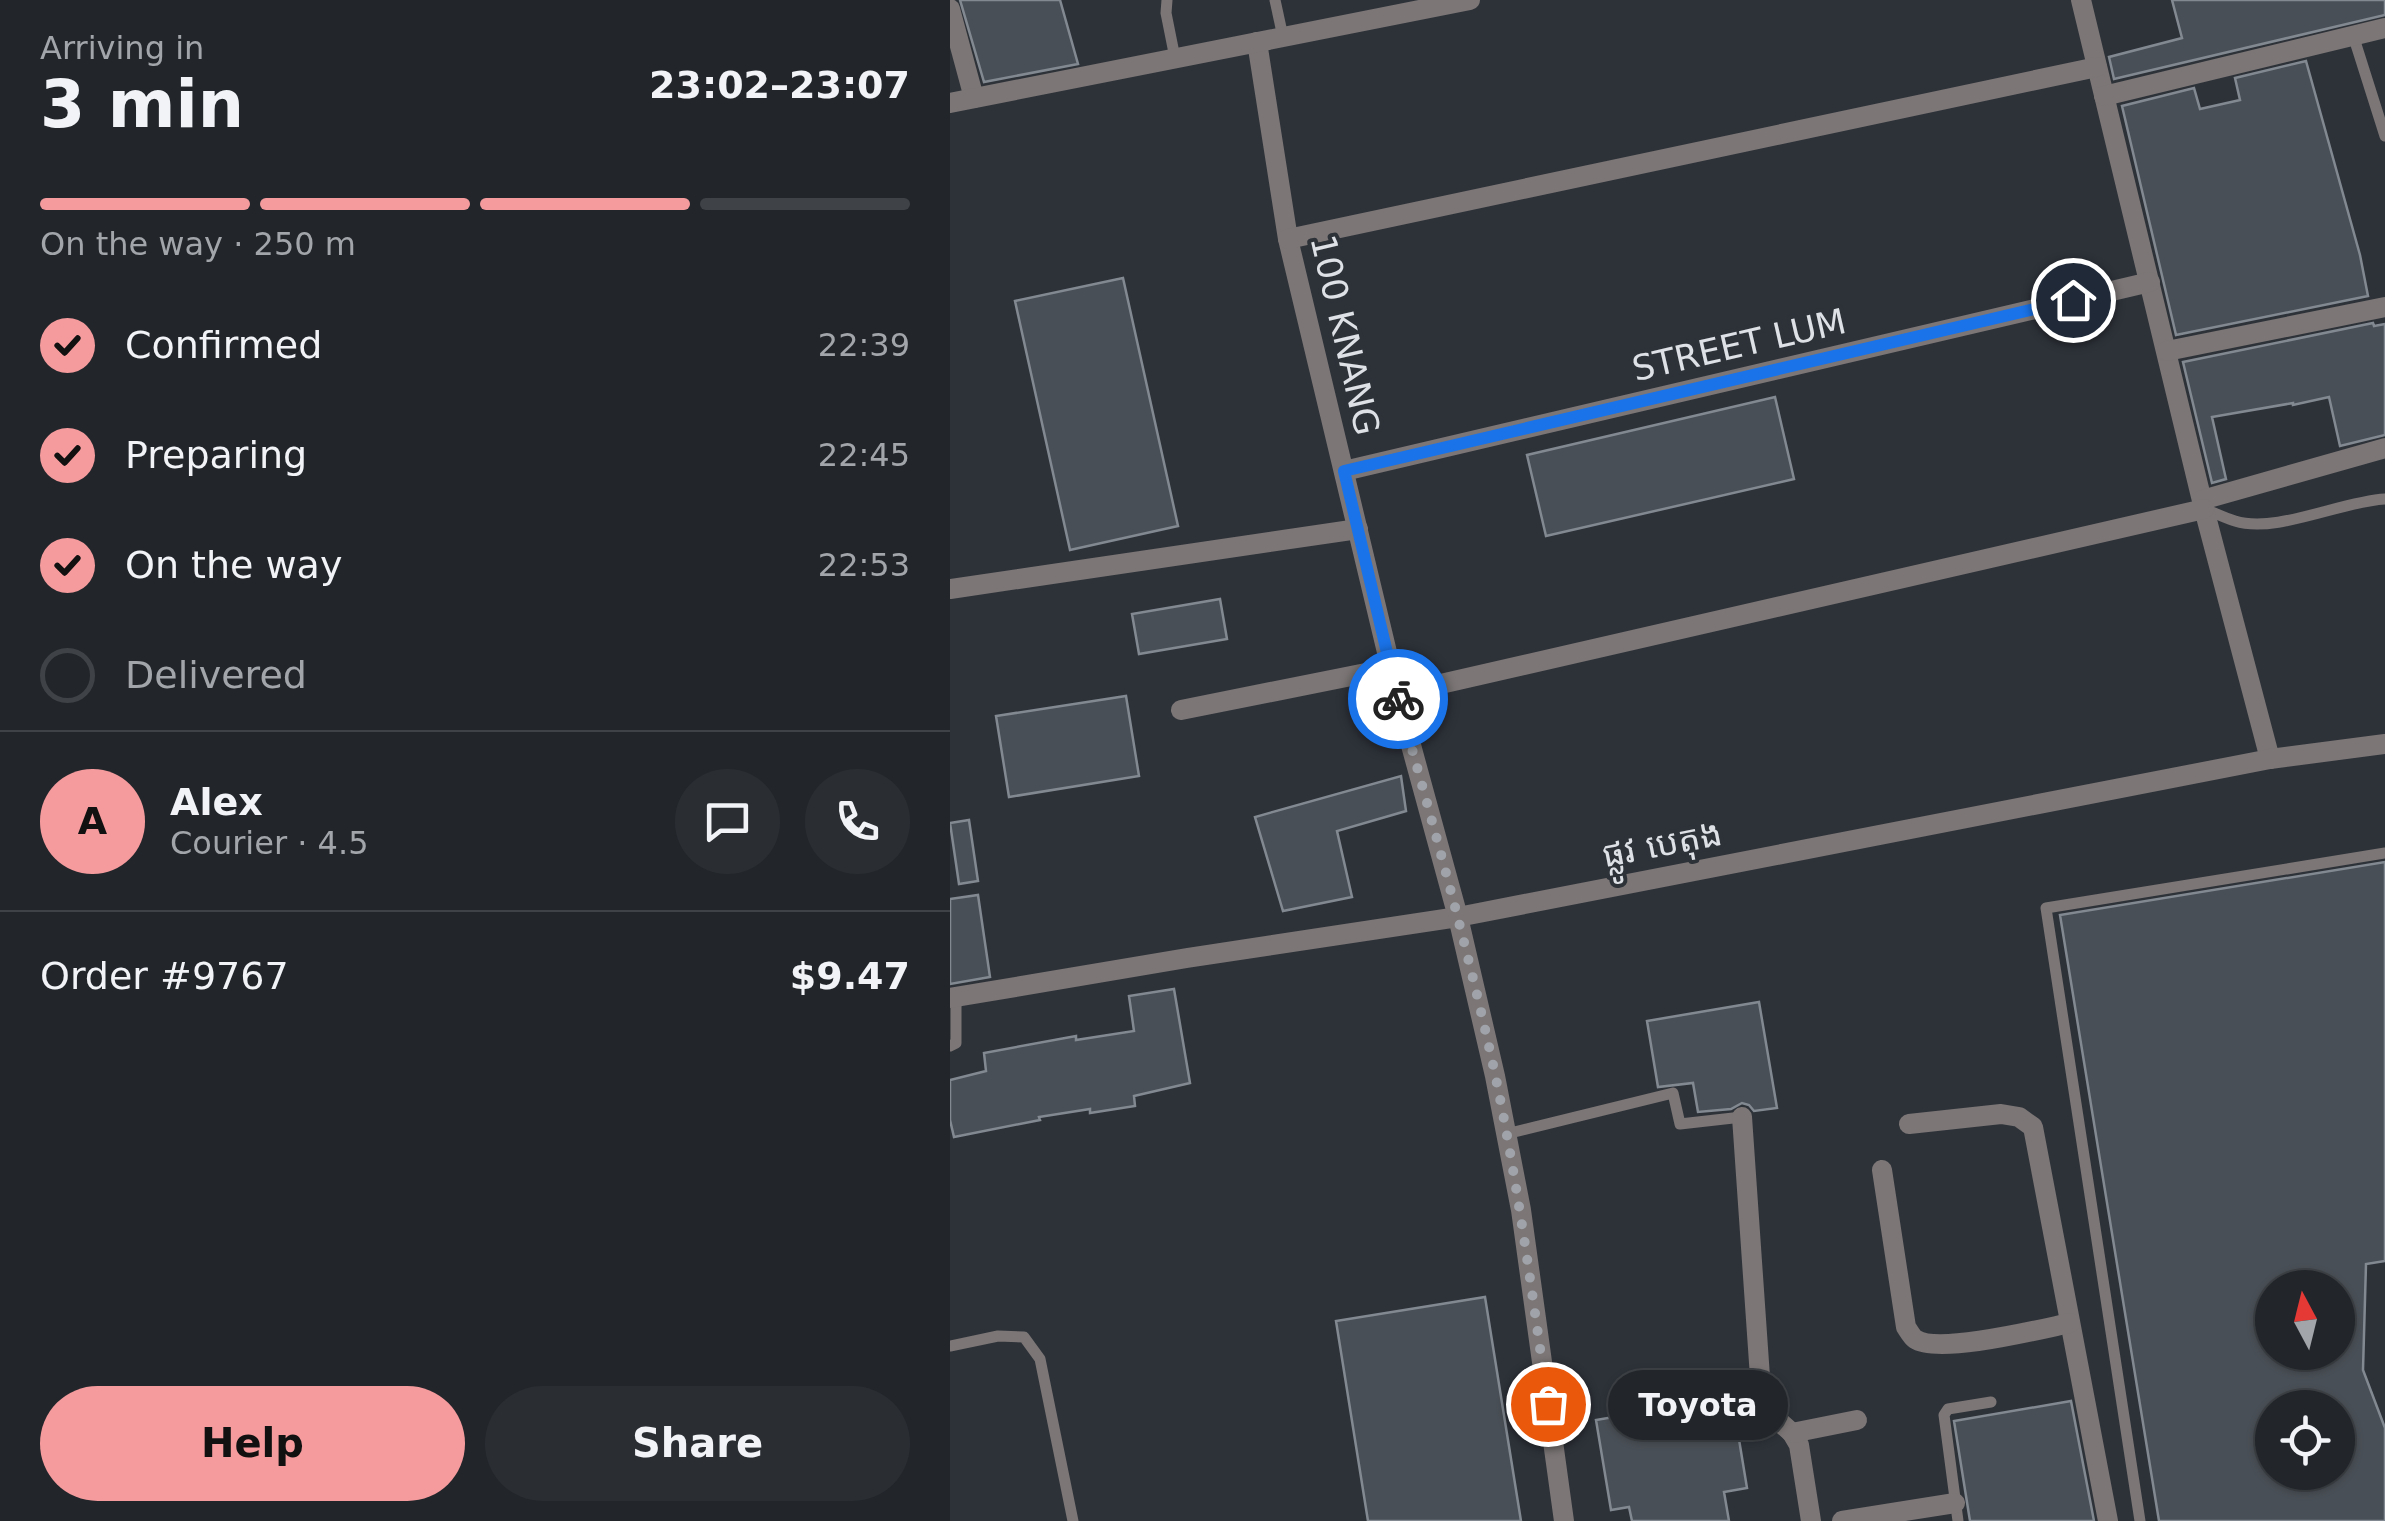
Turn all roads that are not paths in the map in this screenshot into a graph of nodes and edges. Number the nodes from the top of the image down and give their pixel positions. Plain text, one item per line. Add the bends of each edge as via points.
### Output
1 (1167, 0) edge
2 (1275, 0) edge
3 (1470, 0) edge
4 (2081, 0) edge
5 (950, 9) edge
6 (2385, 28) edge
7 (2353, 35) junction
8 (1283, 37) junction
9 (1257, 42) junction
10 (1175, 58) junction
11 (2097, 67) junction
12 (2104, 96) junction
13 (974, 98) junction
14 (950, 103) edge
15 (2385, 136) edge
16 (1288, 239) junction
17 (2150, 282) junction
18 (2385, 307) edge
19 (2167, 352) junction
20 (2385, 448) edge
21 (1344, 471) junction
22 (2385, 499) edge
23 (2203, 504) junction
24 (1358, 530) junction
25 (950, 590) edge
26 (1391, 668) junction
27 (1397, 694) junction
28 (1181, 710) dead end
29 (2385, 744) edge
30 (2270, 759) junction
31 (2385, 853) edge
32 (1458, 917) junction
33 (953, 998) edge
34 (950, 1046) edge
35 (1742, 1117) joint
36 (1908, 1124) dead end
37 (1506, 1134) junction
38 (1882, 1170) dead end
39 (2070, 1323) junction
40 (950, 1346) edge
41 (1990, 1402) dead end
42 (1857, 1420) dead end
43 (1792, 1434) junction
44 (1956, 1512) edge
45 (1073, 1521) edge
46 (1564, 1521) edge
47 (1811, 1521) edge
48 (1842, 1521) edge
49 (2108, 1521) edge
50 (2140, 1521) edge

1 - 10 lane
2 - 8 lane
3 - 8 street
4 - 11 street
5 - 13 street
6 - 7 street
7 - 12 street
7 - 15 lane
8 - 9 street
9 - 10 street
9 - 16 street, 100 KNANG
10 - 13 street
11 - 12 street
11 - 16 street
12 - 17 street
13 - 14 street
16 - 21 street, 100 KNANG
17 - 19 street
17 - 21 street, STREET LUM
18 - 19 street
19 - 23 street
20 - 23 street
21 - 24 street, 100 KNANG
22 - 23 lane via 2254,524
23 - 27 street
23 - 30 street
24 - 25 street
24 - 26 street, 100 KNANG
26 - 27 street, 100 KNANG
26 - 28 street
27 - 32 street, 100 KNANG
29 - 30 street, ផ្លូវ បេតុង
30 - 32 street, ផ្លូវ បេតុង
31 - 50 lane via 2046,908
32 - 33 street, ផ្លូវ បេតុង
32 - 37 street, 100 KNANG
33 - 34 lane via 956,1043
35 - 37 lane via 1680,1124 1673,1093
35 - 43 street via 1762,1406
36 - 39 street via 2001,1114 2032,1128
37 - 46 street, 100 KNANG
38 - 39 street via 1906,1327 1914,1338 1952,1344
39 - 49 street
40 - 45 lane via 1024,1337 1040,1360
41 - 44 lane via 1944,1415
42 - 43 street
43 - 47 street
44 - 48 street

